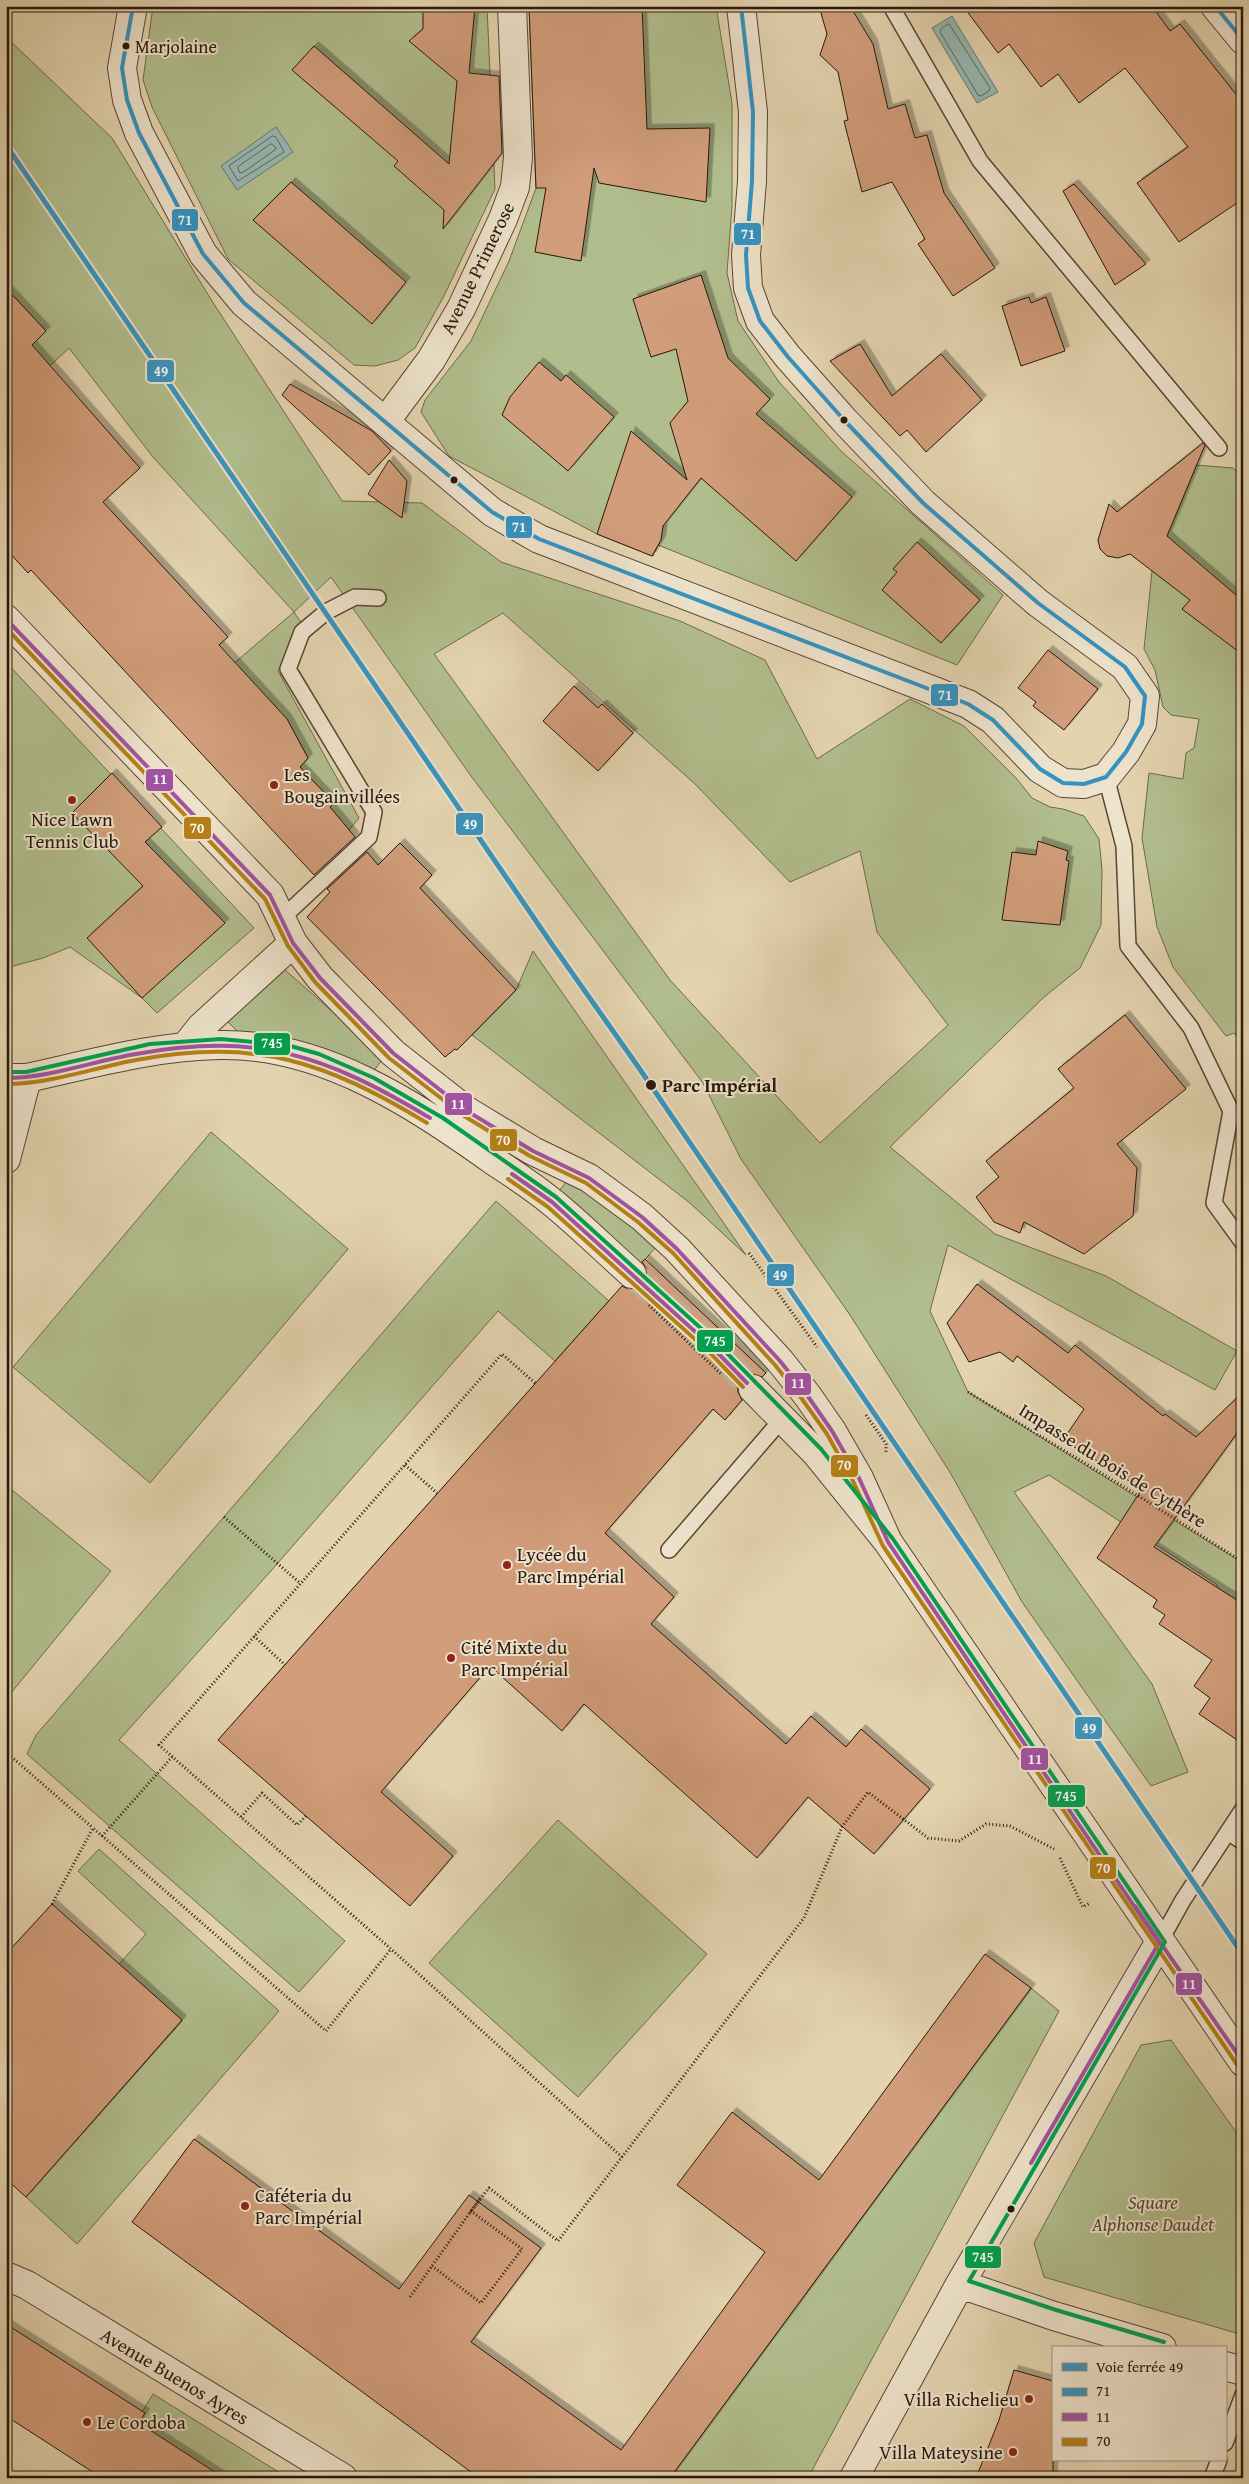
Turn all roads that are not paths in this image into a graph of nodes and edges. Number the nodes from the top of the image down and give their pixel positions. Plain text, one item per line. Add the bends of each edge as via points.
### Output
1 (132, 6) edge
2 (512, 6) edge
3 (741, 6) edge
4 (891, 6) edge
5 (1215, 6) edge
6 (1243, 40) edge
7 (385, 422) junction
8 (1219, 448) dead end
9 (378, 598) dead end
10 (6, 619) edge
11 (1106, 777) junction
12 (281, 919) junction
13 (293, 943) junction
14 (185, 1047) junction
15 (16, 1078) edge
16 (6, 1158) edge
17 (1243, 1243) edge
18 (632, 1274) tunnel mouth
19 (753, 1389) tunnel mouth
20 (783, 1418) junction
21 (888, 1542) junction
22 (669, 1550) dead end
23 (1243, 1809) edge
24 (1228, 1832) junction
25 (1243, 1842) edge
26 (1159, 1943) junction
27 (1240, 2054) edge
28 (6, 2276) edge
29 (960, 2284) junction
30 (1155, 2346) edge
31 (1226, 2366) edge
32 (1243, 2372) edge
33 (1243, 2395) edge
34 (1226, 2440) edge
35 (1218, 2462) edge
36 (343, 2478) edge
37 (854, 2478) edge
38 (1212, 2478) edge

1 - 7 street via 122,68 127,100 138,133 203,254 244,303
2 - 7 street, Avenue Primerose via 518,157 515,187 461,309 431,360
3 - 11 street via 753,112 746,254 748,288 760,321 788,358 923,503 1038,604 1125,667 1145,696 1142,724
4 - 8 lane via 980,161
5 - 6 street
7 - 11 street via 492,512 539,539 968,704 993,720 1040,769 1064,783 1084,784
9 - 12 lane via 355,597 326,612 302,632 288,669 374,812 368,837
10 - 12 street via 270,895
11 - 17 lane via 1124,846 1128,946 1191,1028 1231,1110 1214,1203
12 - 13 street
13 - 14 street via 201,1027
13 - 21 street via 327,985 393,1053 430,1084 504,1134 589,1178 642,1217 677,1249 807,1395 859,1478
14 - 15 street via 150,1050
14 - 18 street via 221,1044 286,1052 317,1060 371,1083 451,1131 552,1202
15 - 16 street
19 - 20 street
20 - 21 street via 816,1453
20 - 22 lane
21 - 26 street
23 - 24 lane
24 - 25 lane
24 - 26 lane
26 - 27 street
26 - 29 street
28 - 36 street, Avenue Buenos Ayres via 27,2285
29 - 30 street
29 - 37 street
31 - 32 street
33 - 34 lane
35 - 38 lane

